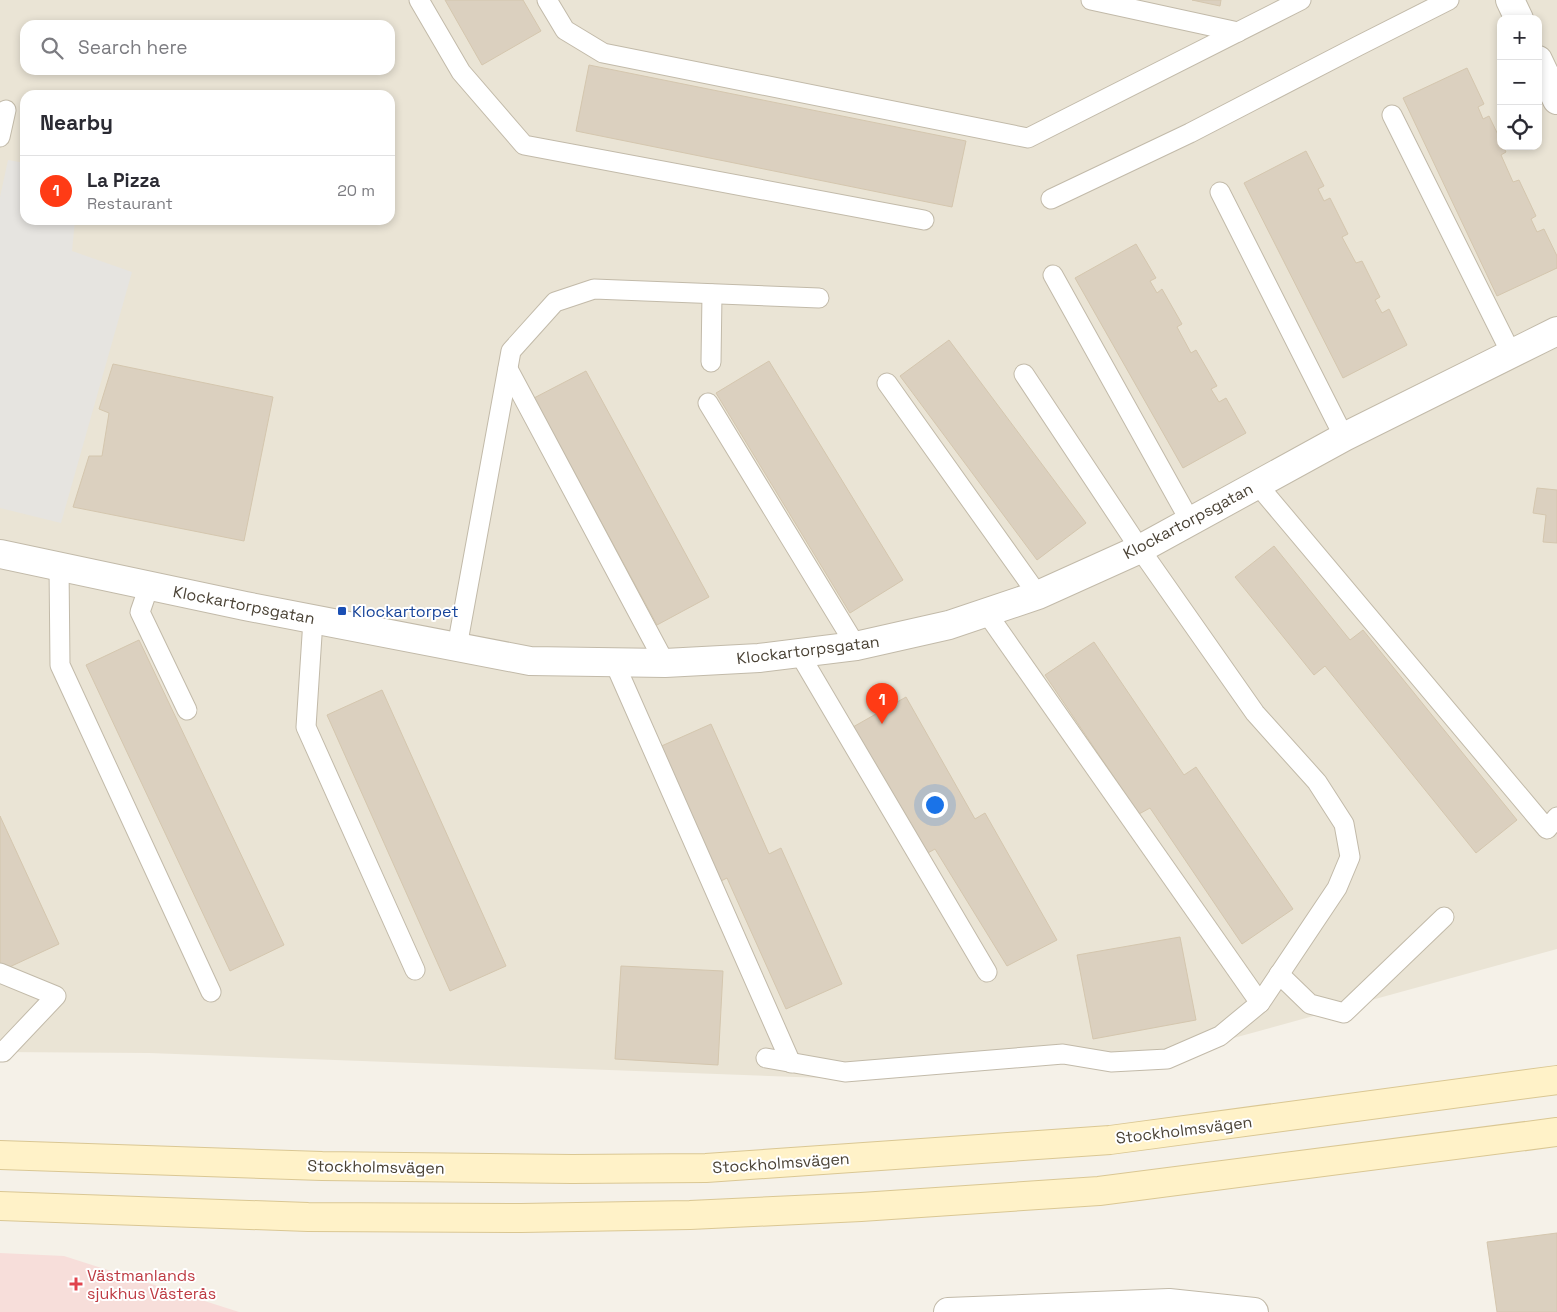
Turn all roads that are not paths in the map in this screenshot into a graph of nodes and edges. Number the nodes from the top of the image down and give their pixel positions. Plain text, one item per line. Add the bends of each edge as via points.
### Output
1 (419, 0) edge
2 (547, 0) edge
3 (1091, 0) edge
4 (1301, 0) edge
5 (1449, 0) edge
6 (1510, 0) edge
7 (1517, 15) edge
8 (1238, 32) junction
9 (1542, 68) edge
10 (1557, 100) edge
11 (6, 110) dead end
12 (1392, 115) dead end
13 (0, 137) edge
14 (1220, 192) dead end
15 (1051, 199) dead end
16 (924, 220) dead end
17 (1053, 275) dead end
18 (712, 294) junction
19 (819, 298) dead end
20 (1557, 331) edge
21 (1511, 353) junction
22 (711, 362) dead end
23 (508, 369) junction
24 (1024, 374) dead end
25 (887, 383) dead end
26 (708, 403) dead end
27 (1344, 437) junction
28 (1257, 484) junction
29 (1190, 521) junction
30 (1140, 549) junction
31 (0, 554) edge
32 (59, 566) junction
33 (149, 586) junction
34 (1038, 595) junction
35 (986, 612) junction
36 (313, 620) junction
37 (856, 646) junction
38 (457, 647) junction
39 (799, 653) junction
40 (615, 664) junction
41 (665, 664) junction
42 (186, 710) dead end
43 (1557, 817) edge
44 (1444, 918) dead end
45 (414, 970) dead end
46 (987, 972) dead end
47 (0, 973) edge
48 (1279, 974) junction
49 (211, 992) dead end
50 (1260, 1003) junction
51 (0, 1052) edge
52 (766, 1058) dead end
53 (791, 1063) junction
54 (1557, 1080) edge
55 (1557, 1132) edge
56 (0, 1155) edge
57 (0, 1206) edge
58 (1169, 1307) edge
59 (948, 1312) edge
60 (1254, 1312) edge

1 - 16 lane via 461,72 524,146
2 - 8 lane via 565,30 602,53 1028,138
3 - 8 lane
4 - 8 lane
5 - 15 lane via 1190,133
6 - 7 street
9 - 10 street
11 - 13 lane
12 - 21 lane
14 - 27 lane
17 - 29 lane
18 - 19 lane
18 - 22 lane
18 - 23 lane via 594,290 555,302 512,351
20 - 21 street, Klockartorpsgatan
21 - 27 street, Klockartorpsgatan
23 - 38 lane
23 - 41 lane
24 - 30 lane
25 - 34 lane
26 - 37 lane
27 - 28 street, Klockartorpsgatan
28 - 29 street, Klockartorpsgatan
28 - 43 lane via 1547,829
29 - 30 street, Klockartorpsgatan
30 - 34 street, Klockartorpsgatan
30 - 48 lane via 1255,713 1317,782 1344,824 1350,857 1337,888
31 - 32 street, Klockartorpsgatan
32 - 33 street, Klockartorpsgatan
32 - 49 lane via 60,665
33 - 36 street, Klockartorpsgatan
33 - 42 lane via 140,612
34 - 35 street, Klockartorpsgatan
35 - 37 street, Klockartorpsgatan via 949,625
35 - 50 lane
36 - 38 street, Klockartorpsgatan
36 - 45 lane via 306,727
37 - 39 street, Klockartorpsgatan
38 - 40 street, Klockartorpsgatan via 530,661
39 - 41 street, Klockartorpsgatan
39 - 46 lane
40 - 41 street, Klockartorpsgatan
40 - 53 lane
44 - 48 lane via 1344,1013 1310,1004
47 - 51 lane via 56,996
48 - 50 lane
50 - 53 lane via 1220,1036 1167,1059 1111,1062 1063,1054 845,1072
52 - 53 lane
54 - 56 main road, Stockholmsvägen via 1110,1140 706,1168 322,1166
55 - 57 main road via 1099,1191 861,1207 690,1215 512,1218 308,1217
58 - 59 street
58 - 60 street

